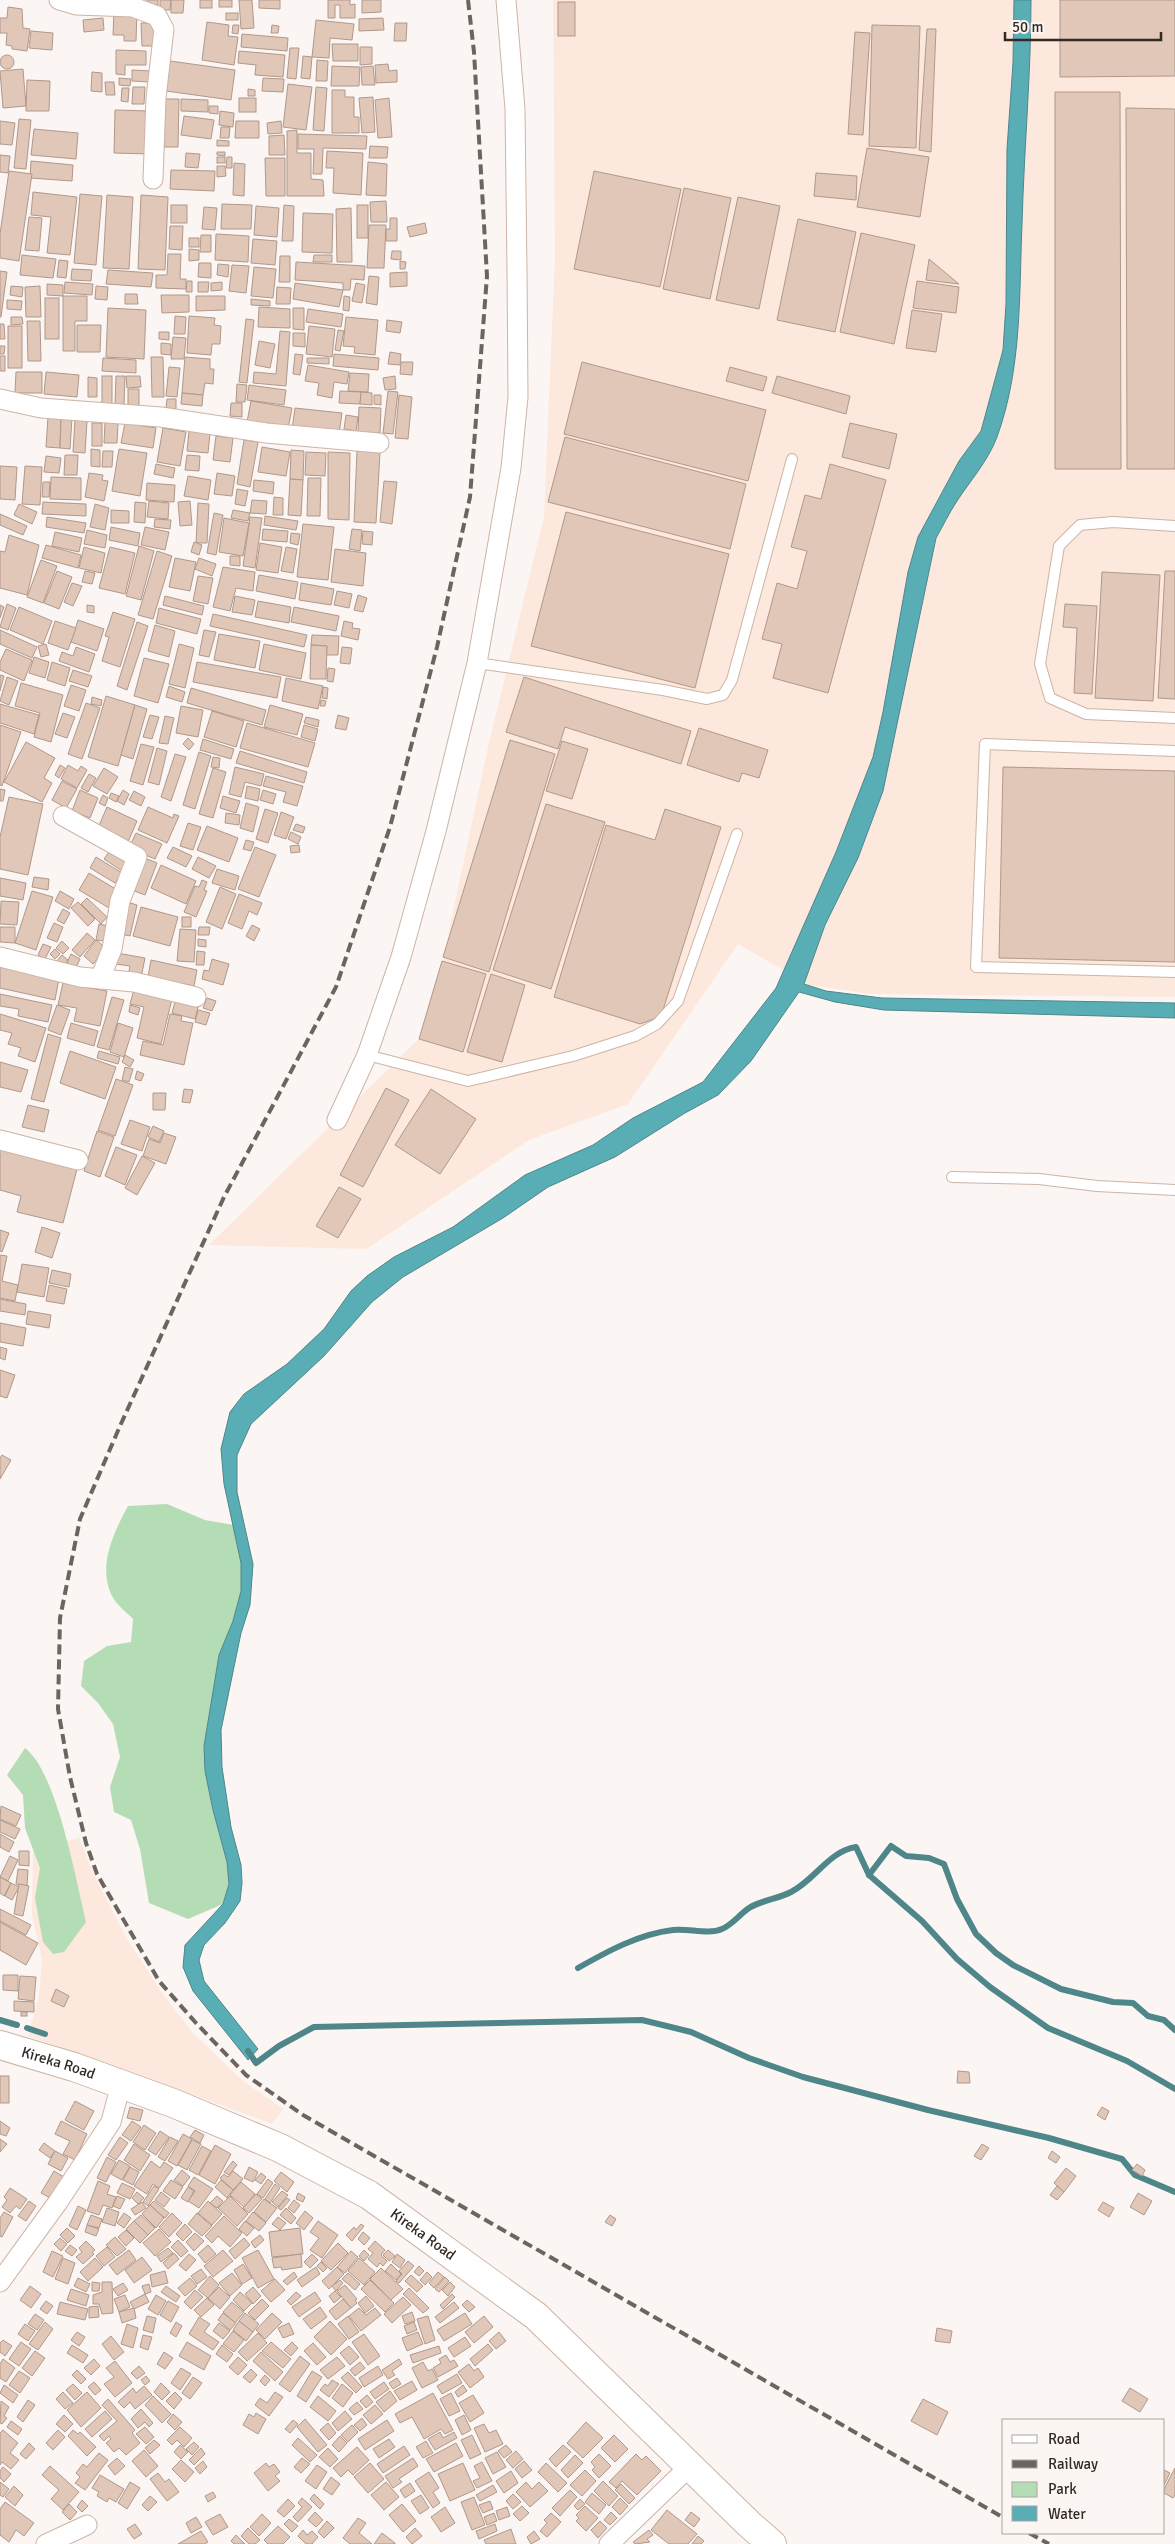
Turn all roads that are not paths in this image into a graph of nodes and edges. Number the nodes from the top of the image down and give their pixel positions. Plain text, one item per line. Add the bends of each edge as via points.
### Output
1 (59, 0) edge
2 (506, 0) edge
3 (153, 179) dead end
4 (0, 399) edge
5 (379, 443) dead end
6 (792, 459) dead end
7 (1175, 526) edge
8 (477, 663) junction
9 (1175, 718) edge
10 (1175, 751) edge
11 (63, 816) dead end
12 (737, 834) dead end
13 (0, 957) edge
14 (1175, 972) edge
15 (100, 979) junction
16 (196, 997) dead end
17 (367, 1056) junction
18 (337, 1120) dead end
19 (0, 1140) edge
20 (78, 1160) dead end
21 (952, 1177) dead end
22 (1175, 1190) edge
23 (0, 2045) edge
24 (121, 2084) junction
25 (0, 2282) edge
26 (690, 2466) junction
27 (87, 2525) dead end
28 (46, 2544) edge
29 (609, 2544) edge
30 (772, 2544) edge

1 - 3 street via 76,6 133,6 157,16 164,29 156,98
2 - 8 street via 515,109 518,397 511,468
4 - 5 street via 41,408 161,417 266,433
6 - 8 lane via 732,680 723,696 707,698
7 - 9 lane via 1113,522 1080,525 1058,546 1040,664 1050,698 1086,714
8 - 17 street via 436,831 400,958
10 - 14 lane via 985,744 976,967
11 - 15 street via 136,857 120,901 112,949
12 - 17 lane via 678,1001 657,1024 635,1036 573,1056 468,1081
13 - 15 street
15 - 16 street via 134,982
17 - 18 street
19 - 20 street
21 - 22 lane via 1039,1179
23 - 24 main road, Kireka Road
24 - 25 street via 110,2122
24 - 26 main road, Kireka Road via 280,2148 369,2195 536,2316
26 - 29 street
26 - 30 main road, Kireka Road
27 - 28 street

